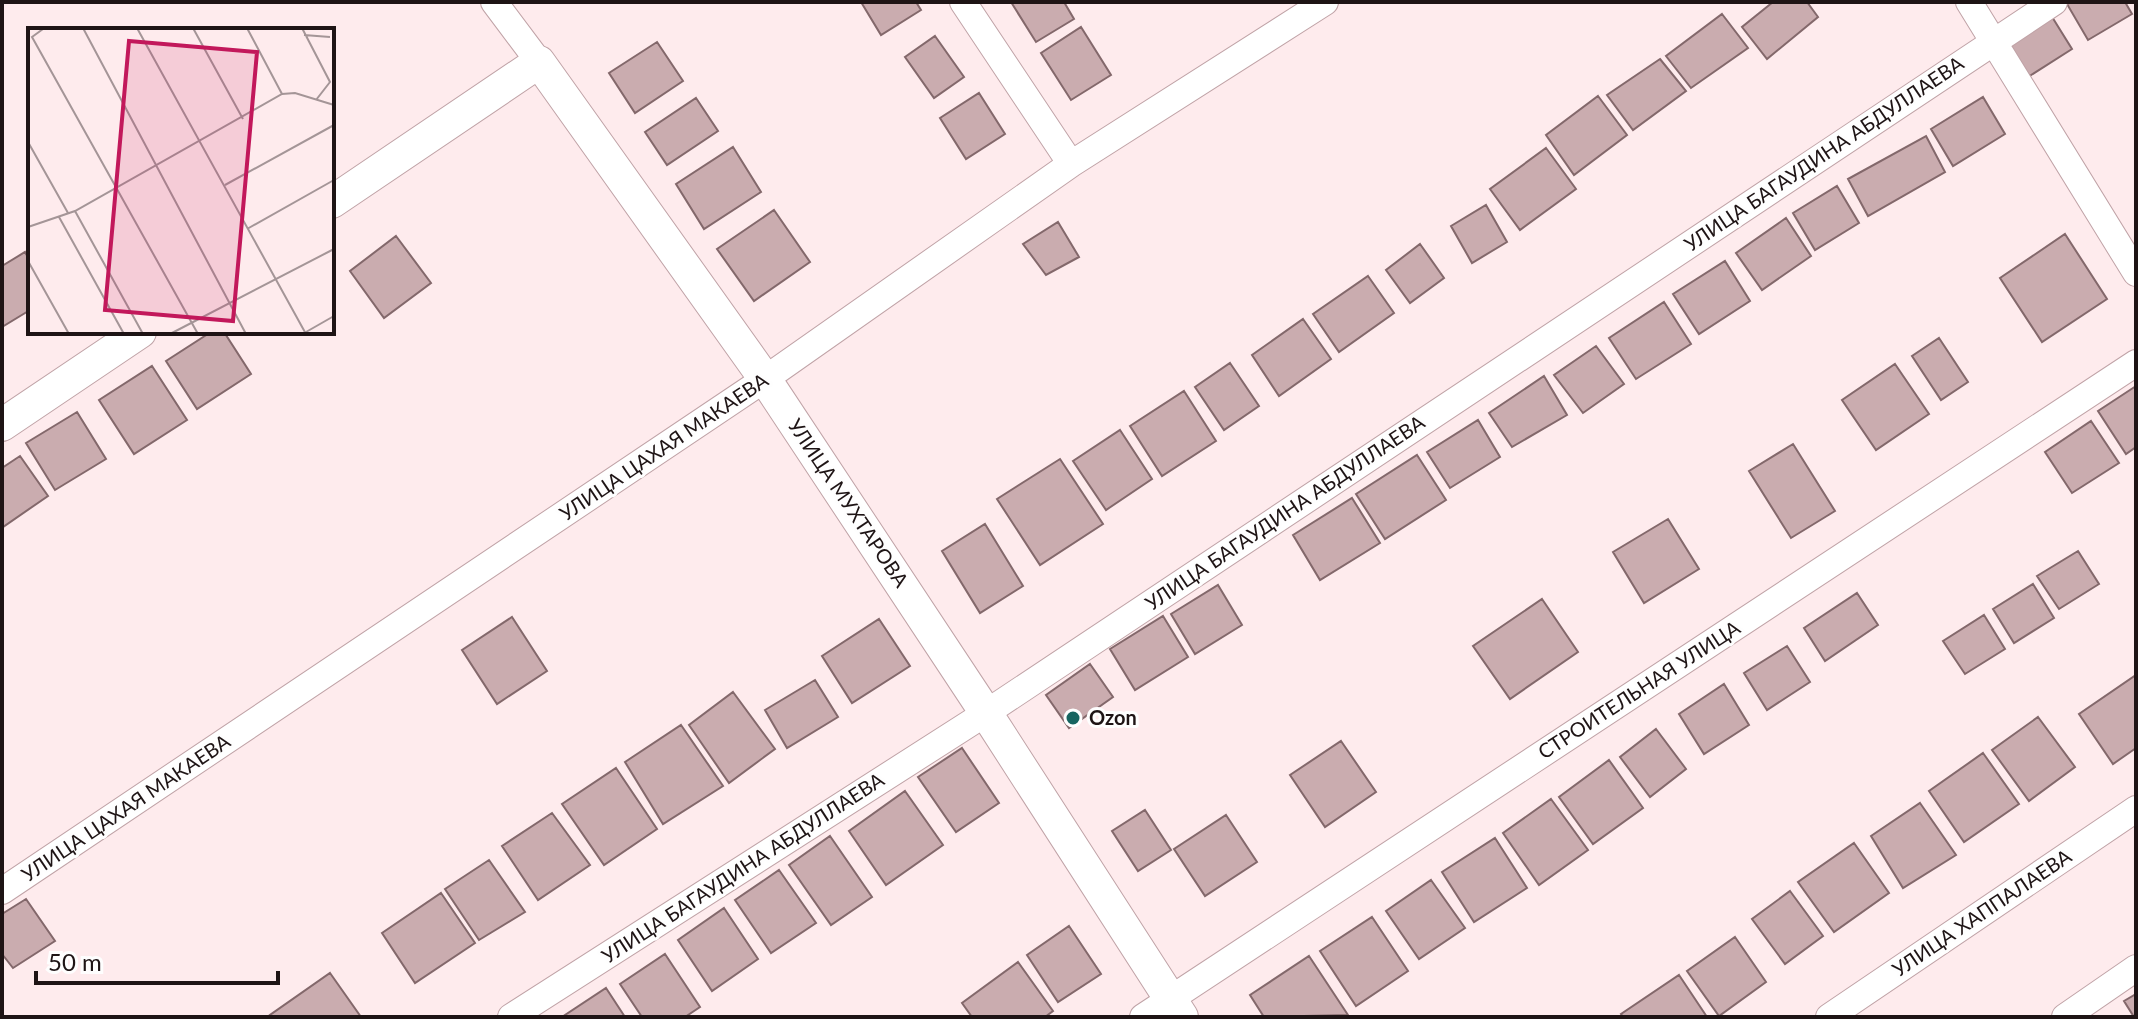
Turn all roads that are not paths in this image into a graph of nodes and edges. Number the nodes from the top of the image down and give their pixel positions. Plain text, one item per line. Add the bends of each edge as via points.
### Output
1 (494, 2) edge
2 (963, 2) edge
3 (1325, 2) edge
4 (1969, 2) edge
5 (2054, 2) edge
6 (1993, 41) junction
7 (539, 62) junction
8 (1071, 164) junction
9 (334, 201) edge
10 (2136, 273) edge
11 (137, 334) edge
12 (2136, 363) edge
13 (765, 379) junction
14 (2, 425) edge
15 (986, 713) junction
16 (2136, 809) edge
17 (2, 891) edge
18 (2136, 968) edge
19 (1176, 1008) edge
20 (511, 1017) edge
21 (1143, 1017) edge
22 (1829, 1017) edge
23 (2065, 1017) edge

1 - 7 street, УЛИЦА МУХТАРОВА
2 - 8 street
3 - 8 street, УЛИЦА ЦАХАЯ МАКАЕВА
4 - 6 street
5 - 6 street, УЛИЦА БАГАУДИНА АБДУЛЛАЕВА
6 - 10 street
6 - 15 street, УЛИЦА БАГАУДИНА АБДУЛЛАЕВА
7 - 9 street
7 - 13 street, УЛИЦА МУХТАРОВА
8 - 13 street, УЛИЦА ЦАХАЯ МАКАЕВА
11 - 14 street
12 - 19 street, СТРОИТЕЛЬНАЯ УЛИЦА
13 - 15 street, УЛИЦА МУХТАРОВА
13 - 17 street, УЛИЦА ЦАХАЯ МАКАЕВА
15 - 19 street, УЛИЦА МУХТАРОВА
15 - 20 street, УЛИЦА БАГАУДИНА АБДУЛЛАЕВА
16 - 22 street, УЛИЦА ХАППАЛАЕВА
18 - 23 street
19 - 21 street, СТРОИТЕЛЬНАЯ УЛИЦА

